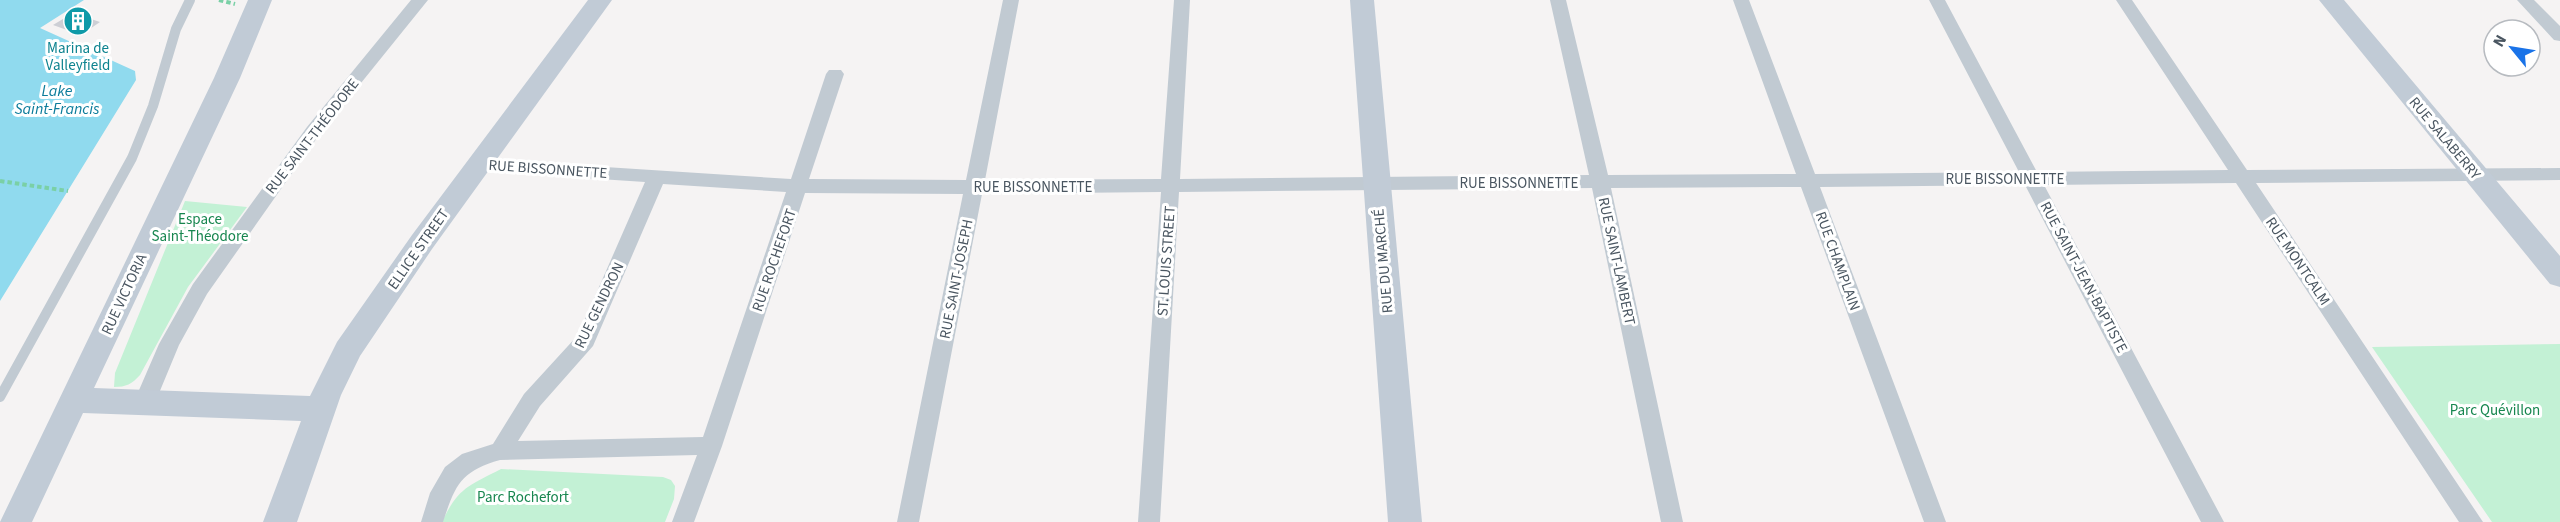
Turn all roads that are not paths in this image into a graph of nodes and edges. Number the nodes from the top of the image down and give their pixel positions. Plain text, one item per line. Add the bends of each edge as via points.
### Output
1 (190, 0) edge
2 (260, 0) edge
3 (420, 0) edge
4 (600, 0) edge
5 (1011, 0) edge
6 (1182, 0) edge
7 (1362, 0) edge
8 (1558, 0) edge
9 (1741, 0) edge
10 (1937, 0) edge
11 (2124, 0) edge
12 (2331, 0) edge
13 (2525, 0) edge
14 (2560, 36) edge
15 (835, 74) dead end
16 (479, 165) junction
17 (2560, 174) edge
18 (2475, 175) junction
19 (657, 176) junction
20 (2242, 177) junction
21 (2032, 179) junction
22 (1808, 180) junction
23 (1600, 182) junction
24 (1377, 184) junction
25 (798, 186) junction
26 (1171, 186) junction
27 (974, 187) junction
28 (2560, 276) edge
29 (0, 397) edge
30 (74, 400) junction
31 (144, 404) junction
32 (321, 409) junction
33 (711, 446) junction
34 (500, 451) junction
35 (15, 522) edge
36 (280, 522) edge
37 (432, 522) edge
38 (683, 522) edge
39 (908, 522) edge
40 (1149, 522) edge
41 (1405, 522) edge
42 (1672, 522) edge
43 (1935, 522) edge
44 (2213, 522) edge
45 (2472, 522) edge

1 - 29 lane via 176,29 153,106 132,158
2 - 30 street, RUE VICTORIA
3 - 31 street, RUE SAINT-THÉODORE via 313,131 229,246 169,344
4 - 16 street, ELLICE STREET
5 - 27 street, RUE SAINT-JOSEPH
6 - 26 street, ST. LOUIS STREET
7 - 24 street, RUE DU MARCHÉ
8 - 23 street, RUE SAINT-LAMBERT
9 - 22 street, RUE CHAMPLAIN
10 - 21 street, RUE SAINT-JEAN-BAPTISTE
11 - 20 street, RUE MONTCALM
12 - 18 street, RUE SALABERRY
13 - 14 street
15 - 25 street, RUE ROCHEFORT
16 - 19 street, RUE BISSONNETTE
16 - 32 street, ELLICE STREET via 348,350
17 - 18 street, RUE BISSONNETTE
18 - 20 street, RUE BISSONNETTE
18 - 28 street, RUE SALABERRY
19 - 25 street, RUE BISSONNETTE
19 - 34 street, RUE GENDRON via 586,340 532,400
20 - 21 street, RUE BISSONNETTE
20 - 45 street, RUE MONTCALM
21 - 22 street, RUE BISSONNETTE
21 - 44 street, RUE SAINT-JEAN-BAPTISTE
22 - 23 street, RUE BISSONNETTE
22 - 43 street, RUE CHAMPLAIN
23 - 24 street, RUE BISSONNETTE
23 - 42 street, RUE SAINT-LAMBERT
24 - 26 street, RUE BISSONNETTE
24 - 41 street, RUE DU MARCHÉ
25 - 27 street, RUE BISSONNETTE
25 - 33 street, RUE ROCHEFORT
26 - 27 street, RUE BISSONNETTE
26 - 40 street, ST. LOUIS STREET
27 - 39 street, RUE SAINT-JOSEPH
30 - 31 street
30 - 35 street, RUE VICTORIA
31 - 32 street
32 - 36 street, ELLICE STREET
33 - 34 street
33 - 38 street, RUE ROCHEFORT
34 - 37 street via 471,459 448,478

